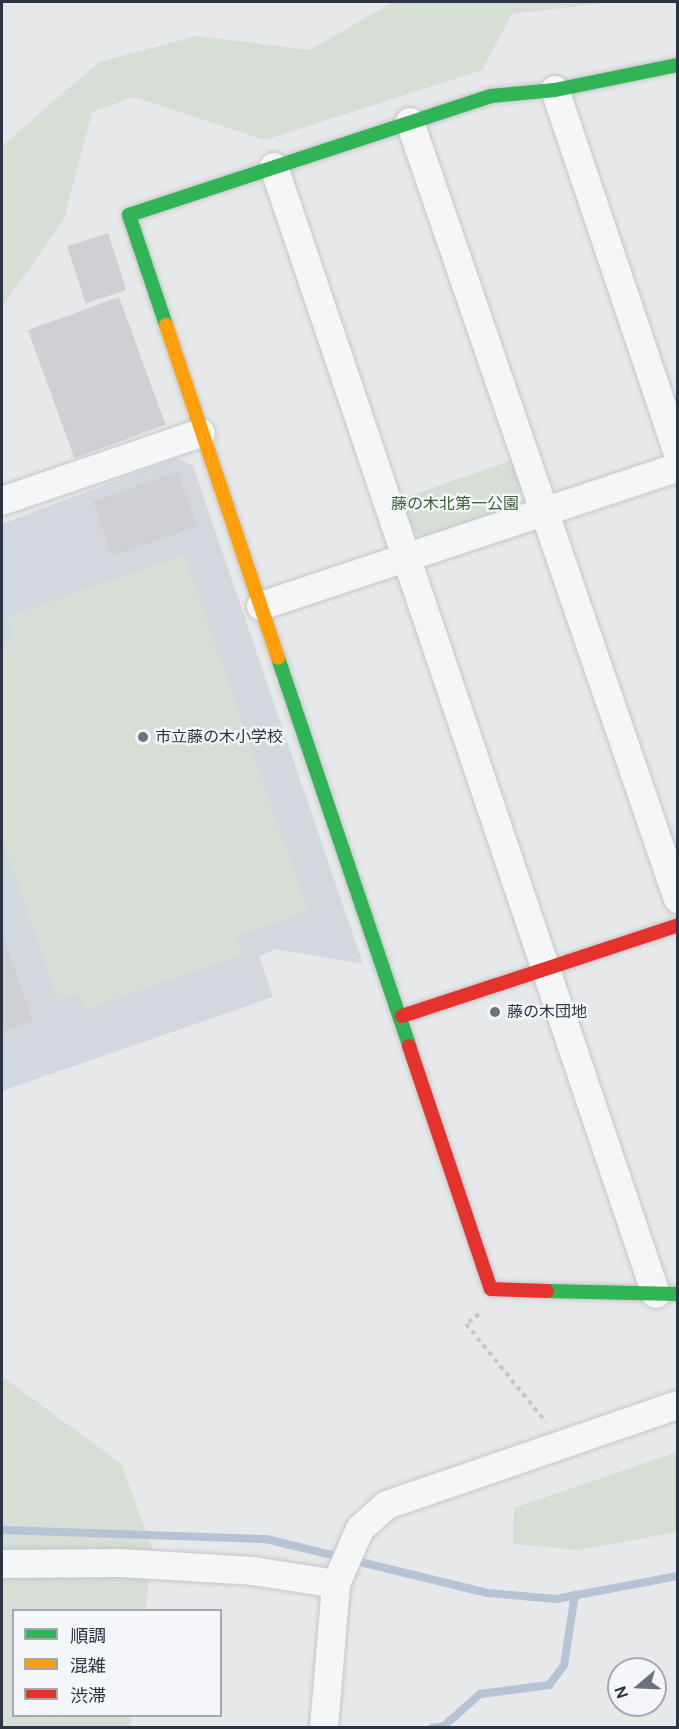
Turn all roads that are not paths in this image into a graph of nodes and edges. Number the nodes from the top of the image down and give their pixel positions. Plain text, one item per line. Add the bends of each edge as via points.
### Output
1 (678, 65) edge
2 (555, 90) junction
3 (410, 122) junction
4 (274, 167) junction
5 (201, 433) junction
6 (678, 454) edge
7 (678, 467) edge
8 (2, 501) edge
9 (544, 512) junction
10 (405, 557) junction
11 (261, 606) junction
12 (678, 899) edge
13 (678, 925) edge
14 (548, 969) junction
15 (402, 1016) junction
16 (667, 1294) edge
17 (678, 1405) edge
18 (2, 1564) edge
19 (337, 1581) junction
20 (324, 1728) edge

1 - 2 street
2 - 3 street via 491,96
2 - 6 street
3 - 4 street
3 - 9 street
4 - 5 street via 129,215
4 - 10 street
5 - 8 street
5 - 11 street
7 - 9 street
9 - 10 street
9 - 12 street
10 - 11 street
10 - 14 street
11 - 15 street
13 - 14 street
14 - 15 street
14 - 16 street
15 - 16 street via 406,1044 491,1289
17 - 19 street via 387,1505 360,1528
18 - 19 street via 186,1567
19 - 20 street

